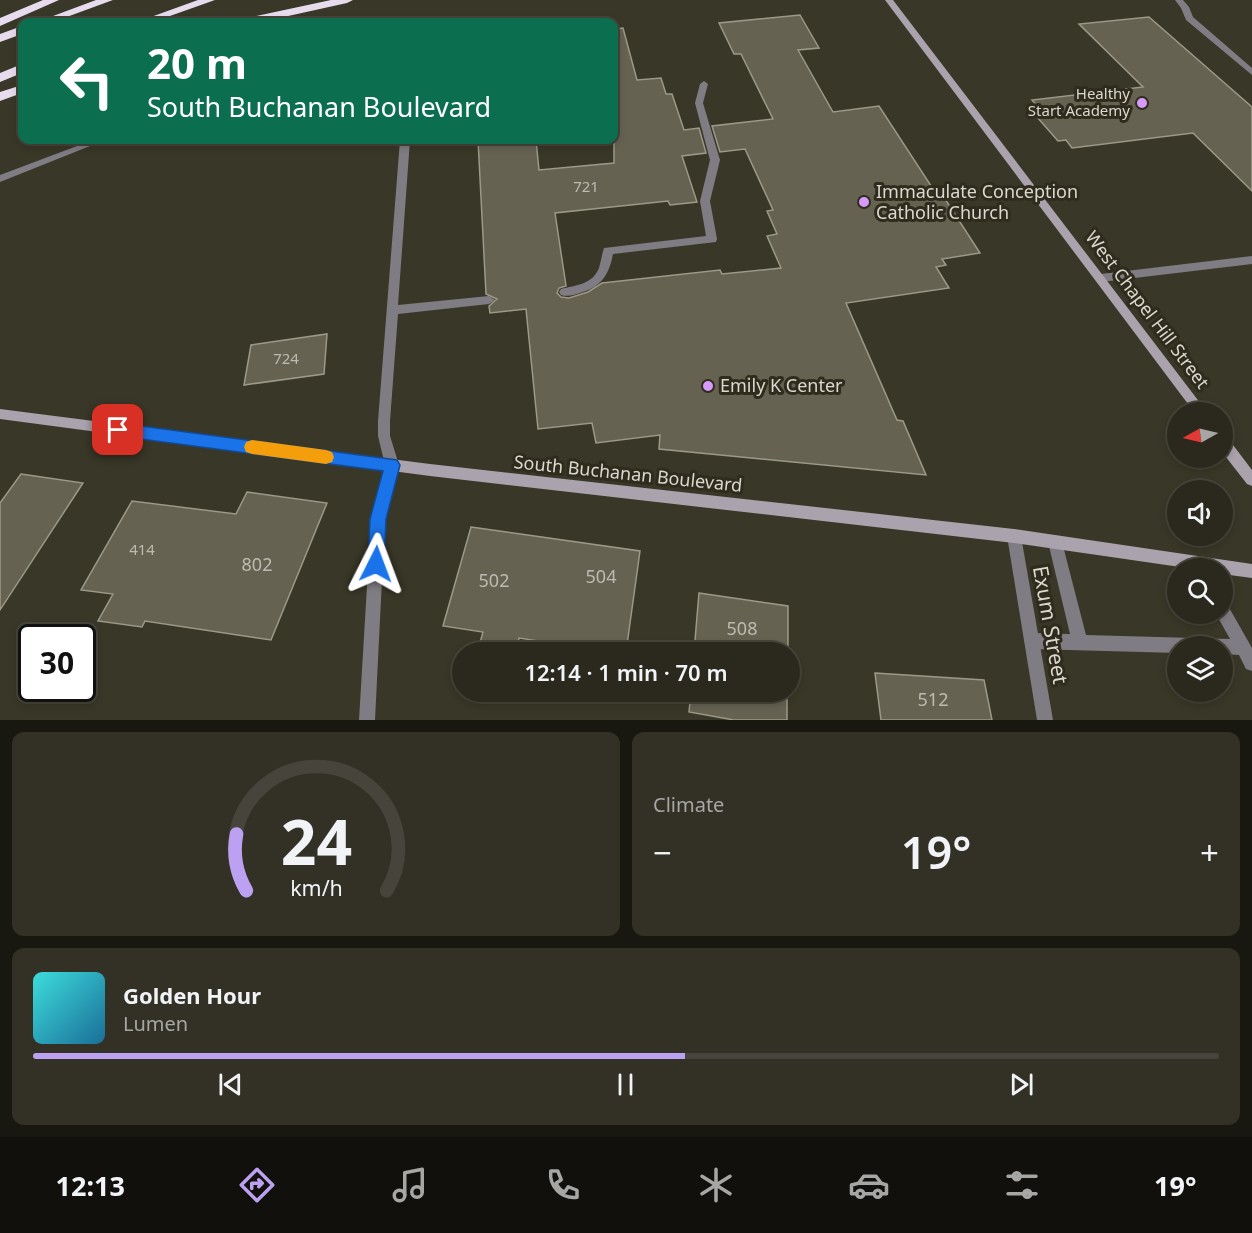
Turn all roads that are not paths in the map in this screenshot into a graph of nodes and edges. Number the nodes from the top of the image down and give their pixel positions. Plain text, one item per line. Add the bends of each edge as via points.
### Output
1 (53, 0) edge
2 (107, 0) edge
3 (209, 0) edge
4 (347, 0) edge
5 (889, 0) edge
6 (1179, 0) edge
7 (55, 18) edge
8 (155, 18) edge
9 (265, 18) edge
10 (0, 22) edge
11 (18, 31) edge
12 (0, 38) edge
13 (18, 71) edge
14 (1252, 72) edge
15 (0, 78) edge
16 (704, 84) dead end
17 (18, 90) edge
18 (0, 96) edge
19 (90, 144) edge
20 (405, 144) edge
21 (0, 179) edge
22 (1252, 260) edge
23 (1101, 278) junction
24 (565, 292) dead end
25 (489, 300) dead end
26 (393, 310) junction
27 (1194, 402) edge
28 (0, 414) edge
29 (1233, 455) edge
30 (392, 465) junction
31 (1252, 480) edge
32 (1014, 536) junction
33 (1055, 542) junction
34 (1167, 560) edge
35 (1233, 569) edge
36 (1252, 571) edge
37 (1230, 624) edge
38 (1032, 641) junction
39 (1080, 642) junction
40 (1242, 647) junction
41 (1252, 663) edge
42 (367, 720) edge
43 (1045, 720) edge

1 - 10 highway
2 - 7 highway
3 - 8 highway
4 - 9 highway
5 - 23 street, West Chapel Hill Street
6 - 14 street via 1189,18
11 - 12 highway
13 - 15 highway
16 - 24 street via 699,103 715,160 705,201 712,239 608,251 604,273 593,283
17 - 18 highway
19 - 21 street
20 - 26 street
22 - 23 street
23 - 27 street, West Chapel Hill Street
25 - 26 street
26 - 30 street via 384,421
28 - 30 street, South Buchanan Boulevard
29 - 31 street
30 - 32 street, South Buchanan Boulevard
30 - 42 street via 378,519
32 - 33 street, South Buchanan Boulevard
32 - 38 street, Exum Street
33 - 34 street, South Buchanan Boulevard
33 - 39 street
35 - 36 street, South Buchanan Boulevard
37 - 40 street
38 - 39 street
38 - 43 street, Exum Street
39 - 40 street
40 - 41 street

